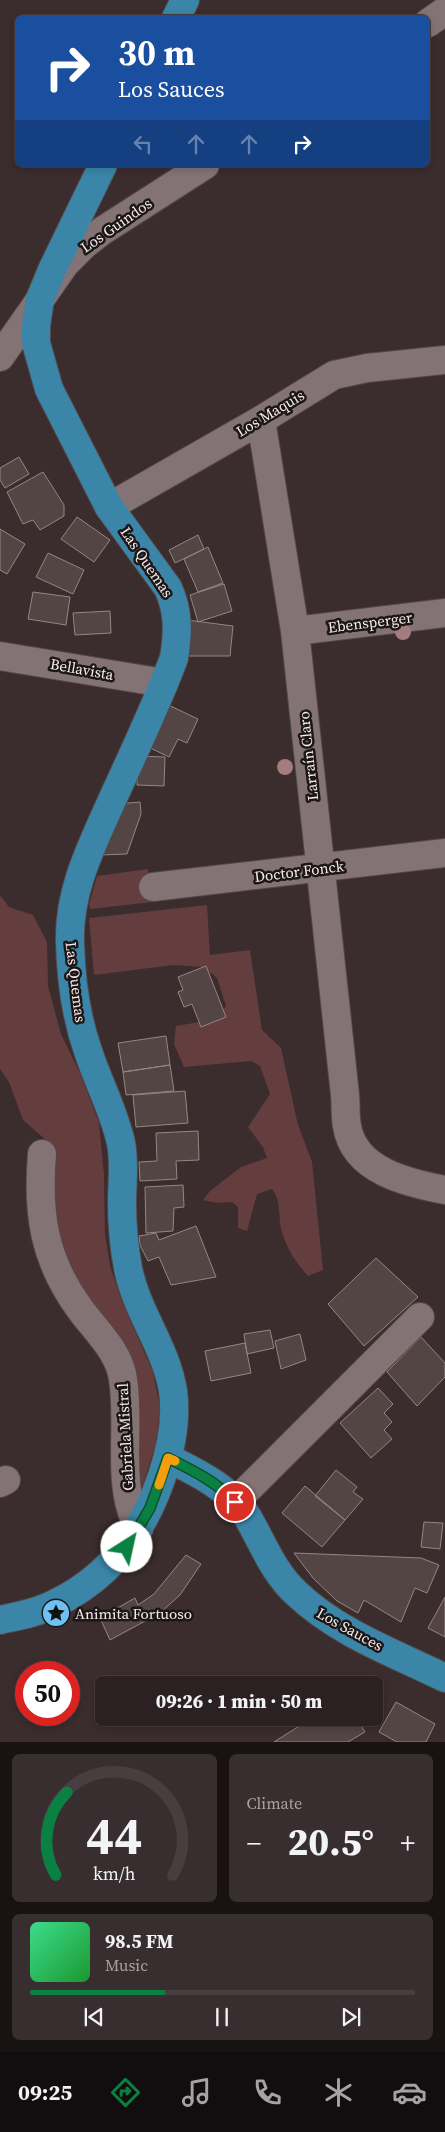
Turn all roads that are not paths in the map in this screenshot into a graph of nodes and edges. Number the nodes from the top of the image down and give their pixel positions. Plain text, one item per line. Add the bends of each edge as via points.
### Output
1 (185, 0) edge
2 (445, 11) edge
3 (178, 15) edge
4 (430, 22) edge
5 (103, 167) edge
6 (202, 167) edge
7 (40, 299) junction
8 (0, 357) edge
9 (445, 360) edge
10 (261, 420) junction
11 (109, 508) junction
12 (445, 613) edge
13 (295, 631) junction
14 (0, 656) edge
15 (164, 683) junction
16 (445, 853) edge
17 (320, 868) junction
18 (153, 887) dead end
19 (42, 1154) dead end
20 (445, 1190) edge
21 (420, 1317) dead end
22 (168, 1458) junction
23 (235, 1502) junction
24 (139, 1529) junction
25 (0, 1620) edge
26 (445, 1678) edge

1 - 3 main road
2 - 4 street
5 - 7 main road, Las Quemas
6 - 7 street, Los Guindos via 102,230 65,264
7 - 8 street, Los Guindos
7 - 11 main road, Las Quemas via 36,343 49,389
9 - 10 street, Los Maquis via 367,368 334,375
10 - 11 street, Los Maquis
10 - 13 street, Larraín Claro
11 - 15 main road, Las Quemas via 174,600 178,629 176,646
12 - 13 street, Ebensperger
13 - 17 street, Larraín Claro
14 - 15 street, Bellavista
15 - 22 main road, Las Quemas via 82,868 73,906 70,943 79,1019 122,1146 123,1228 128,1270 167,1366 172,1389 175,1409
16 - 17 street, Doctor Fonck
17 - 18 street, Doctor Fonck
17 - 20 street, Larraín Claro via 347,1127 360,1154 392,1176
19 - 24 street, Gabriela Mistral via 39,1185 46,1244 78,1307 118,1360 123,1379 127,1491 131,1514
21 - 23 street
22 - 23 main road, Los Sauces via 201,1474
22 - 24 main road, Las Quemas
23 - 26 main road, Los Sauces via 246,1515 274,1568 322,1616
24 - 25 main road, Las Quemas via 111,1566 75,1592 52,1605

